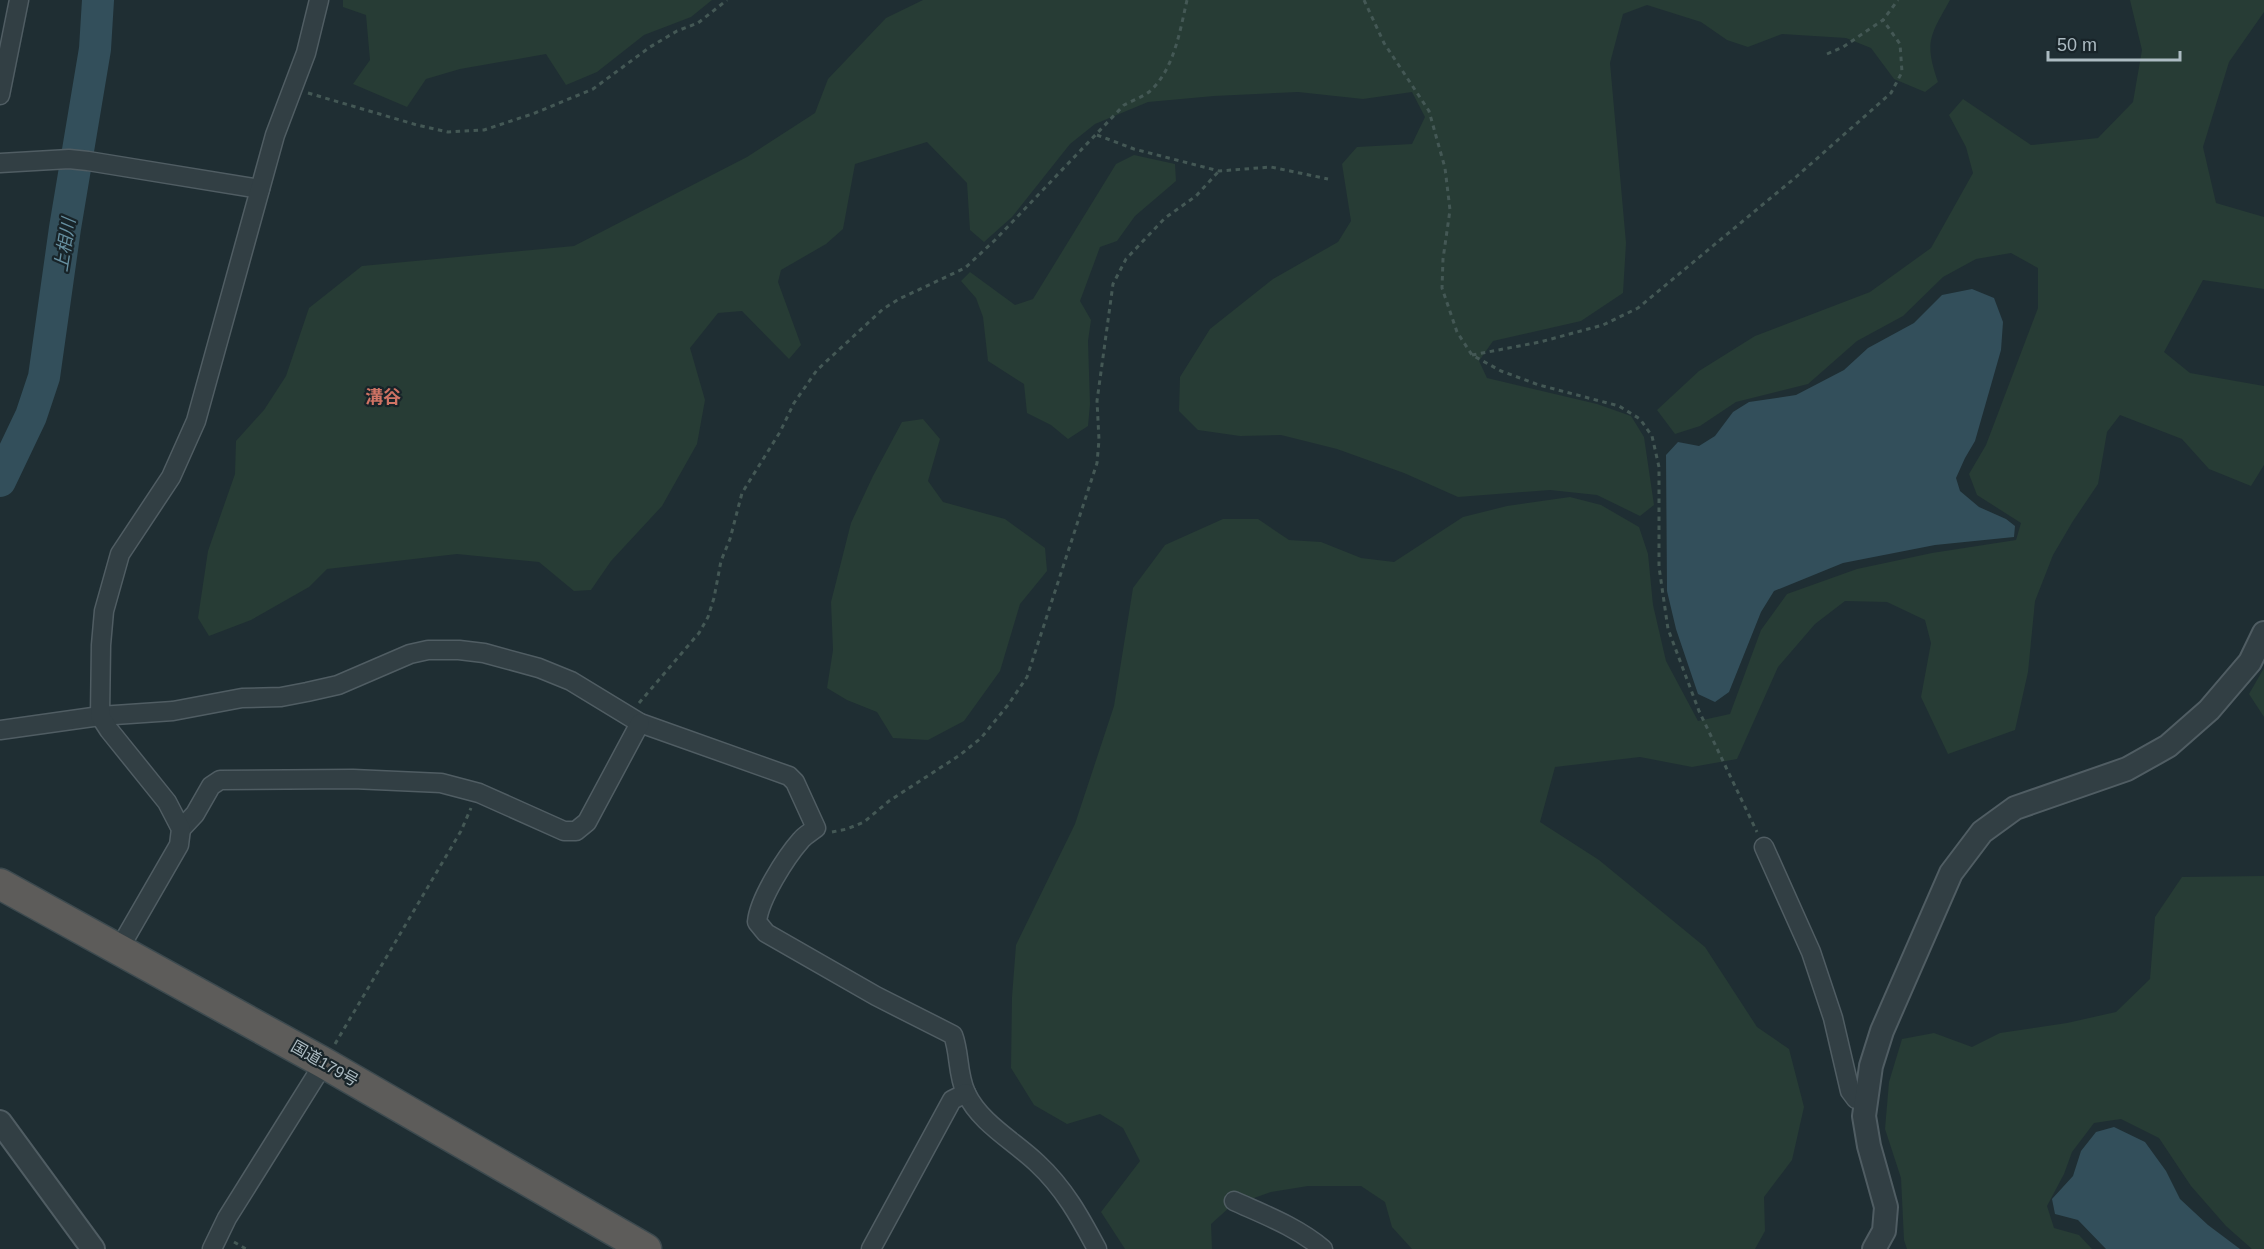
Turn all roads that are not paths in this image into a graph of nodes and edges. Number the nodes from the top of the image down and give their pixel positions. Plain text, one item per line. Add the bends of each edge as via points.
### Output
1 (19, 0) edge
2 (319, 0) edge
3 (0, 95) edge
4 (0, 163) edge
5 (260, 189) junction
6 (2264, 633) edge
7 (100, 716) junction
8 (634, 720) junction
9 (0, 730) edge
10 (180, 829) junction
11 (1764, 847) road end
12 (0, 884) edge
13 (119, 949) junction
14 (324, 1063) junction
15 (966, 1093) junction
16 (1865, 1100) junction
17 (0, 1122) edge
18 (1234, 1201) dead end
19 (93, 1249) edge
20 (212, 1249) edge
21 (646, 1249) edge
22 (872, 1249) edge
23 (1097, 1249) edge
24 (1323, 1249) edge
25 (1874, 1249) edge

1 - 3 street
2 - 5 street via 306,53 275,135
4 - 5 street via 69,159
5 - 7 street via 196,421 171,477 120,554 104,611
6 - 16 street via 2250,662 2208,710 2168,746 2127,769 2015,808 1982,832 1951,873 1911,963 1882,1031
7 - 8 street via 173,711 242,698 281,697 338,686 410,654 459,650 484,653 571,681
7 - 9 street
7 - 10 street via 167,802
8 - 10 street via 587,822 576,831 564,831 479,793 441,783 353,778 219,780
8 - 15 street via 789,776 795,782 816,828 802,838 766,892 757,922 766,933 952,1035
10 - 13 street via 179,845
11 - 16 street via 1811,952 1833,1018 1850,1091 1856,1099
12 - 13 highway, 国道179号
13 - 14 highway, 国道179号
14 - 20 street via 227,1218
14 - 21 highway, 国道179号
15 - 22 street via 952,1101
15 - 23 street via 986,1120 1061,1188
16 - 25 street via 1869,1146 1886,1207 1884,1231
17 - 19 street
18 - 24 street via 1278,1221

